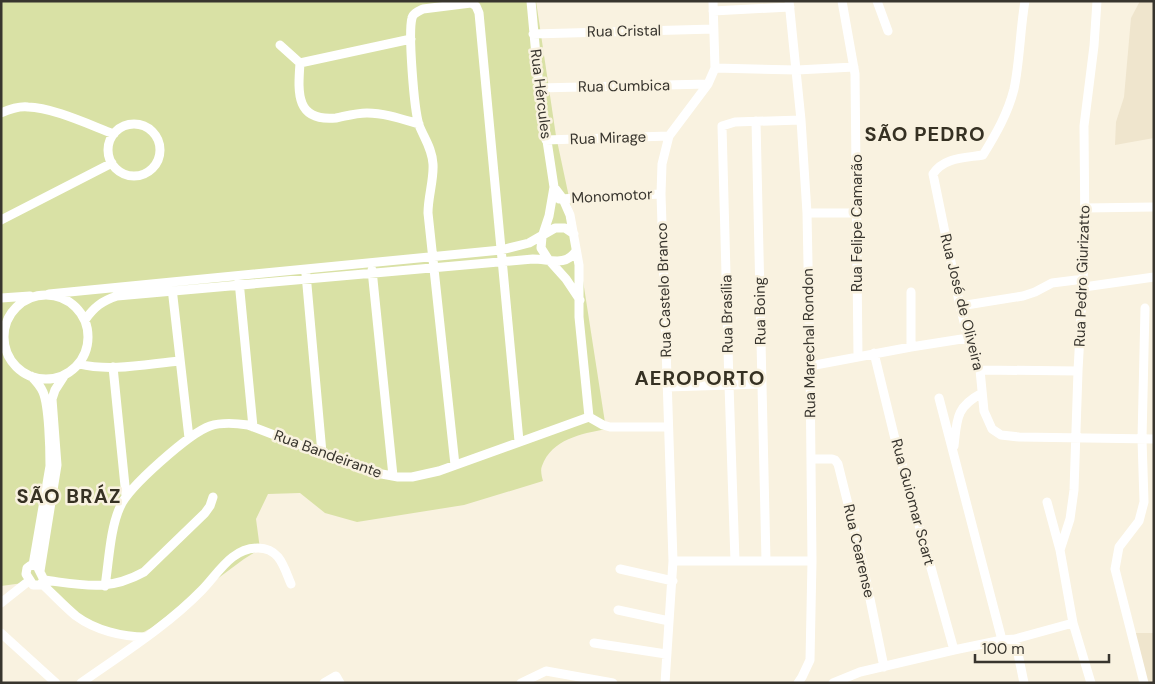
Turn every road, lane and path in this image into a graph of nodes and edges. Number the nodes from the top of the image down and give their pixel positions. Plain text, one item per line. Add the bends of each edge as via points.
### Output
1 (531, 1) edge
2 (842, 1) edge
3 (877, 1) edge
4 (1025, 1) edge
5 (1097, 1) edge
6 (789, 4) edge
7 (713, 6) edge
8 (714, 29) junction
9 (888, 31) dead end
10 (533, 34) junction
11 (411, 39) junction
12 (280, 45) dead end
13 (300, 63) junction
14 (854, 67) junction
15 (715, 68) junction
16 (797, 70) junction
17 (708, 84) junction
18 (539, 88) junction
19 (1, 113) edge
20 (802, 120) junction
21 (756, 121) junction
22 (419, 124) junction
23 (114, 134) junction
24 (669, 136) junction
25 (546, 140) junction
26 (112, 163) junction
27 (554, 187) junction
28 (661, 194) junction
29 (552, 199) junction
30 (563, 199) junction
31 (1154, 207) edge
32 (1085, 208) junction
33 (807, 213) junction
34 (856, 213) junction
35 (1, 220) edge
36 (574, 234) junction
37 (542, 237) junction
38 (501, 250) junction
39 (576, 251) junction
40 (433, 257) junction
41 (548, 259) junction
42 (502, 262) junction
43 (371, 263) junction
44 (434, 269) junction
45 (306, 270) junction
46 (372, 274) junction
47 (1154, 277) edge
48 (307, 280) junction
49 (239, 281) junction
50 (1084, 283) junction
51 (172, 287) junction
52 (911, 292) dead end
53 (50, 294) junction
54 (38, 295) junction
55 (1, 298) edge
56 (580, 300) junction
57 (960, 306) junction
58 (1145, 308) dead end
59 (85, 320) junction
60 (3, 322) edge
61 (968, 338) junction
62 (911, 347) junction
63 (874, 353) junction
64 (858, 356) junction
65 (179, 361) junction
66 (79, 364) junction
67 (810, 366) junction
68 (113, 367) junction
69 (980, 370) junction
70 (1078, 371) junction
71 (65, 375) junction
72 (31, 376) junction
73 (762, 384) junction
74 (728, 385) junction
75 (667, 387) junction
76 (982, 393) junction
77 (939, 398) dead end
78 (589, 417) junction
79 (253, 427) junction
80 (668, 427) junction
81 (1075, 437) junction
82 (188, 438) junction
83 (1142, 439) junction
84 (1154, 439) edge
85 (520, 441) junction
86 (953, 450) junction
87 (322, 453) junction
88 (811, 459) junction
89 (455, 465) junction
90 (393, 476) junction
91 (126, 496) junction
92 (213, 497) dead end
93 (1047, 502) dead end
94 (1060, 550) junction
95 (673, 561) junction
96 (735, 561) junction
97 (766, 561) junction
98 (812, 561) junction
99 (37, 568) junction
100 (620, 569) dead end
101 (30, 580) junction
102 (673, 581) junction
103 (43, 582) junction
104 (291, 584) dead end
105 (105, 586) junction
106 (1, 603) edge
107 (618, 610) dead end
108 (669, 621) junction
109 (1073, 623) junction
110 (1, 633) edge
111 (146, 637) junction
112 (1015, 639) junction
113 (1002, 640) junction
114 (594, 643) dead end
115 (954, 650) junction
116 (666, 654) junction
117 (884, 667) junction
118 (338, 679) edge
119 (56, 683) edge
120 (81, 683) edge
121 (324, 683) edge
122 (521, 683) edge
123 (613, 683) edge
124 (664, 683) edge
125 (798, 683) edge
126 (833, 683) edge
127 (1024, 683) edge
128 (1091, 683) edge
129 (1144, 683) edge

1 - 10 street, Rua Hércules
2 - 14 street, Rua Felipe Camarão
3 - 9 street
4 - 57 street, Rua José de Oliveira via 1014,88 1005,116 983,155 948,160 934,174
5 - 32 street, Rua Pedro Giurizatto via 1084,126
6 - 7 street
6 - 16 street, Rua Marechal Rondon
7 - 8 street, Rua Castelo Branco
8 - 10 street, Rua Cristal
8 - 15 street, Rua Castelo Branco
10 - 18 street, Rua Hércules
11 - 13 street
11 - 22 street
11 - 38 street via 413,15 423,9 471,3 478,9
12 - 13 street
13 - 22 street via 299,98 302,106 314,114 328,118 377,113
14 - 16 street
14 - 34 street, Rua Felipe Camarão
15 - 16 street
15 - 17 street, Rua Castelo Branco
16 - 20 street, Rua Marechal Rondon
17 - 18 street, Rua Cumbica
17 - 24 street, Rua Castelo Branco
18 - 25 street, Rua Hércules
19 - 23 street via 20,107 42,108
20 - 21 street
20 - 33 street, Rua Marechal Rondon
21 - 73 street, Rua Boing
21 - 74 street, Rua Brasília via 722,126
22 - 40 street via 427,139 433,164 428,213
23 - 26 street via 108,146
23 - 26 street via 123,126 140,124 155,134 160,150 155,166 141,175 124,174
24 - 25 street, Rua Mirage
24 - 28 street, Rua Castelo Branco via 662,164
25 - 27 street, Rua Hércules
26 - 35 street
27 - 29 street, Rua Hércules
27 - 30 street, Rua Hércules
28 - 30 street, Monomotor
28 - 75 street, Rua Castelo Branco
29 - 30 street, Monomotor
29 - 37 street, Rua Hércules
30 - 36 street, Rua Hércules
31 - 32 street
32 - 50 street, Rua Pedro Giurizatto
33 - 34 street
33 - 67 street, Rua Marechal Rondon
34 - 64 street, Rua Felipe Camarão
36 - 37 street via 565,228 555,228
36 - 39 street, Rua Hércules
37 - 38 street
37 - 41 street via 541,248
38 - 40 street
38 - 42 street
39 - 41 street via 559,262
39 - 56 street, Rua Hércules
40 - 43 street
40 - 44 street
41 - 42 street
41 - 56 street
42 - 44 street
42 - 85 street
43 - 45 street
43 - 46 street
44 - 46 street
44 - 89 street
45 - 48 street
45 - 49 street
46 - 48 street
46 - 90 street
47 - 50 street
48 - 49 street
48 - 87 street
49 - 51 street
49 - 79 street
50 - 57 street via 1052,283 1022,296
50 - 70 street, Rua Pedro Giurizatto
51 - 53 street
51 - 59 street via 104,300
51 - 65 street
52 - 62 street
53 - 54 street
53 - 59 street via 71,302
54 - 55 street
54 - 60 street via 18,305
56 - 78 street, Rua Hércules
57 - 61 street, Rua José de Oliveira
58 - 83 street
59 - 66 street via 88,343
60 - 72 street via 8,355 14,364
61 - 62 street
61 - 69 street, Rua José de Oliveira
62 - 63 street
63 - 64 street
63 - 115 street, Rua Guiomar Scart
64 - 67 street
65 - 68 street
65 - 82 street
66 - 68 street
66 - 71 street
67 - 88 street, Rua Marechal Rondon
68 - 91 street
69 - 70 street
69 - 76 street, Rua José de Oliveira
70 - 81 street, Rua Pedro Giurizatto
71 - 72 street via 48,379
71 - 99 street via 52,399 57,465
72 - 99 street via 45,400 50,454
73 - 74 street
73 - 97 street, Rua Boing
74 - 75 street
74 - 96 street, Rua Brasília
75 - 80 street, Rua Castelo Branco
76 - 81 street, Rua José de Oliveira via 992,429 1001,434
76 - 86 street via 969,400 960,411
77 - 86 street
78 - 80 street via 610,427
78 - 85 street, Rua Bandeirante
79 - 82 street, Rua Bandeirante via 223,423
79 - 87 street, Rua Bandeirante
80 - 95 street, Rua Castelo Branco
81 - 83 street
81 - 94 street, Rua Pedro Giurizatto via 1074,490 1070,519
82 - 91 street, Rua Bandeirante
83 - 84 street
83 - 129 street via 1144,502 1139,521 1119,548 1115,569
85 - 89 street, Rua Bandeirante
86 - 113 street
87 - 90 street, Rua Bandeirante via 371,472
88 - 98 street, Rua Marechal Rondon
88 - 117 street, Rua Cearense via 832,459 838,464
89 - 90 street, Rua Bandeirante via 425,475
91 - 105 street, Rua Bandeirante via 115,520
92 - 105 street via 205,513 144,572 121,583
93 - 94 street, Rua Pedro Giurizatto
94 - 109 street, Rua Pedro Giurizatto
95 - 96 street
95 - 102 street, Rua Castelo Branco
96 - 97 street
97 - 98 street
98 - 125 street, Rua Marechal Rondon via 810,660
99 - 101 street via 29,566 26,570
99 - 103 street
100 - 102 street
101 - 103 street via 36,586
101 - 106 street
102 - 108 street, Rua Castelo Branco
103 - 105 street
103 - 111 street via 77,616 103,630 130,637
104 - 111 street via 281,559 259,548 250,549 226,562 204,589
107 - 108 street
108 - 116 street, Rua Castelo Branco
109 - 112 street
109 - 128 street, Rua Pedro Giurizatto
110 - 119 street
111 - 120 street
112 - 113 street
112 - 127 street
113 - 115 street
114 - 116 street
115 - 117 street
116 - 124 street, Rua Castelo Branco
117 - 126 street
118 - 121 street
122 - 123 street via 546,671

